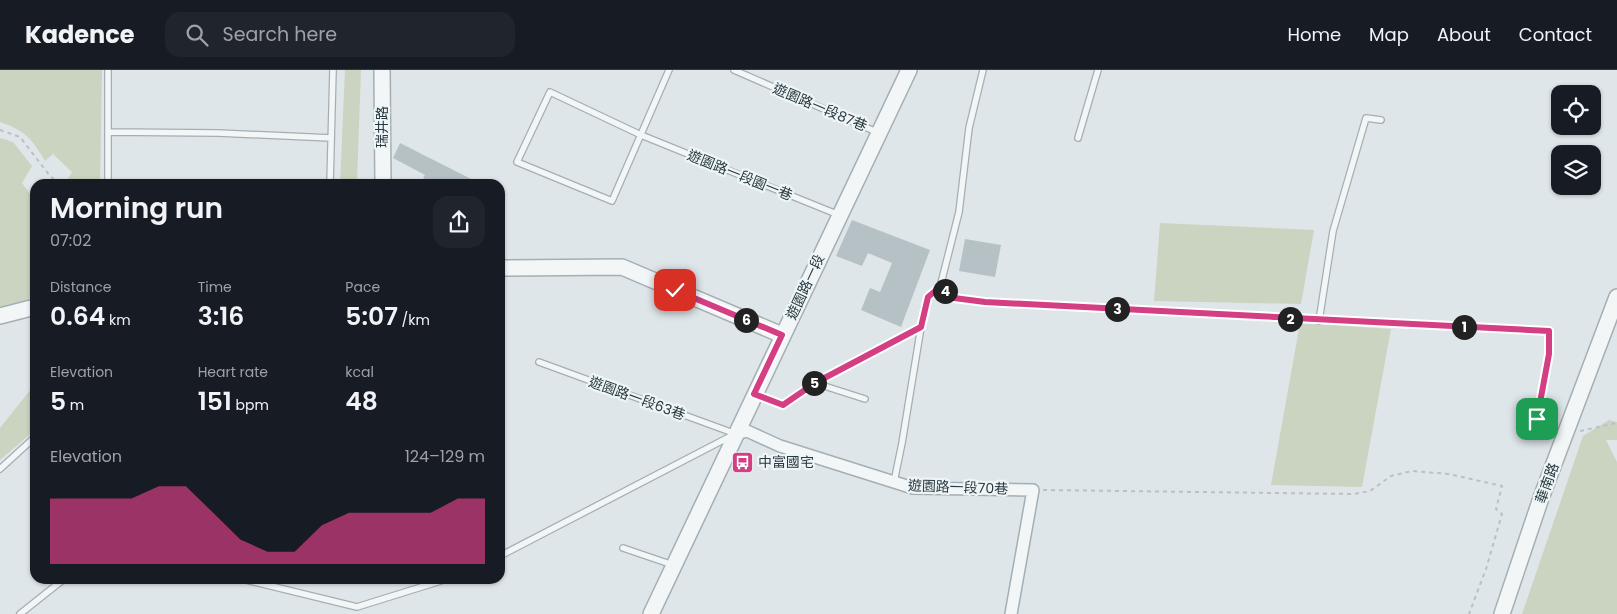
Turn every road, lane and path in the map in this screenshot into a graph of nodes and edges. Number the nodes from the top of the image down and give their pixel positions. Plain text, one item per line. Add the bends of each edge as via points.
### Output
1 (108, 70) edge
2 (333, 70) edge
3 (382, 70) edge
4 (669, 70) edge
5 (734, 70) edge
6 (909, 70) edge
7 (983, 70) edge
8 (1098, 70) edge
9 (1381, 120) dead end
10 (0, 130) edge
11 (108, 132) junction
12 (878, 133) junction
13 (641, 135) junction
14 (331, 138) junction
15 (1078, 138) dead end
16 (53, 179) edge
17 (108, 179) edge
18 (330, 179) edge
19 (383, 179) edge
20 (839, 214) junction
21 (505, 268) edge
22 (940, 287) junction
23 (1617, 297) edge
24 (30, 307) edge
25 (0, 316) edge
26 (1318, 321) junction
27 (921, 327) junction
28 (782, 335) junction
29 (539, 362) dead end
30 (815, 383) junction
31 (754, 394) junction
32 (865, 400) dead end
33 (1617, 423) edge
34 (1567, 429) junction
35 (736, 434) junction
36 (30, 442) edge
37 (0, 469) edge
38 (893, 483) junction
39 (1033, 490) junction
40 (623, 548) dead end
41 (505, 553) edge
42 (673, 565) junction
43 (58, 584) edge
44 (263, 584) edge
45 (431, 584) edge
46 (20, 614) edge
47 (651, 614) edge
48 (1011, 614) edge
49 (1469, 614) edge
50 (1502, 614) edge

1 - 11 lane
2 - 14 lane
3 - 19 street, 瑞井路
4 - 13 lane
5 - 12 lane, 遊園路一段87巷
6 - 12 street, 遊園路一段
7 - 22 lane via 969,128 959,212
8 - 15 lane
9 - 26 lane via 1366,118 1333,231
10 - 16 path via 20,137
11 - 14 lane
11 - 17 lane
12 - 20 street, 遊園路一段
13 - 13 lane, 遊園路一段園一巷 via 550,92 517,162 612,201
13 - 20 lane, 遊園路一段園一巷
14 - 18 lane
20 - 28 street, 遊園路一段
21 - 28 street via 622,267
22 - 26 path via 954,298 985,302
22 - 27 lane via 928,297
23 - 34 street, 華南路
24 - 25 street
26 - 34 path via 1549,331 1549,354 1537,419 1540,424
27 - 30 lane
27 - 38 lane
28 - 31 street, 遊園路一段
29 - 35 lane, 遊園路一段63巷
30 - 31 lane via 783,405
30 - 32 lane
31 - 35 street, 遊園路一段
33 - 34 path via 1589,431
34 - 50 street, 華南路
35 - 38 street, 遊園路一段70巷 via 747,432
35 - 41 lane
35 - 42 street, 遊園路一段
36 - 37 lane
38 - 39 street, 遊園路一段70巷 via 913,488
39 - 48 street
39 - 49 path via 1354,494 1370,492 1390,476 1412,471 1449,474 1502,486 1496,509 1502,514
40 - 42 lane
42 - 47 street, 遊園路一段
43 - 46 lane
44 - 45 lane via 357,607

